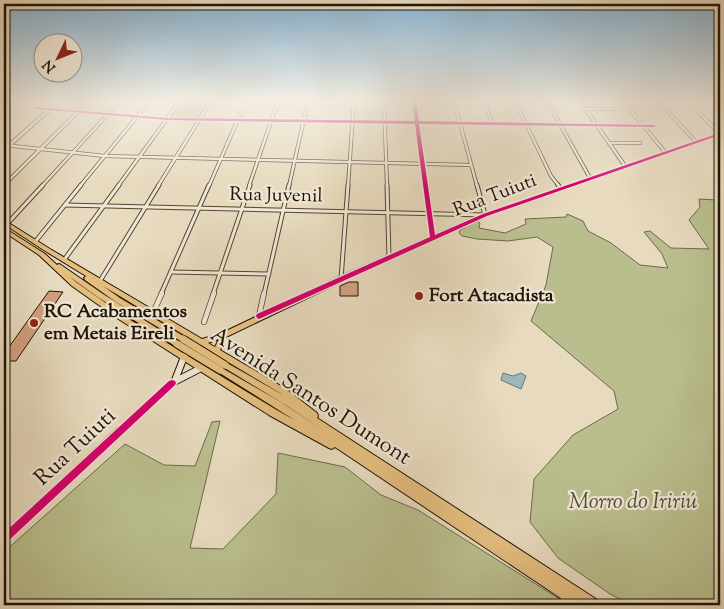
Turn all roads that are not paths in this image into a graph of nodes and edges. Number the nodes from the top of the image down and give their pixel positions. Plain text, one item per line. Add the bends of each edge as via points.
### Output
1 (27, 129) edge
2 (60, 129) edge
3 (94, 129) edge
4 (127, 129) edge
5 (159, 129) edge
6 (194, 129) edge
7 (234, 129) edge
8 (268, 129) edge
9 (302, 129) edge
10 (352, 129) edge
11 (385, 129) edge
12 (418, 129) edge
13 (461, 129) edge
14 (529, 129) edge
15 (563, 129) edge
16 (599, 129) edge
17 (646, 129) edge
18 (684, 129) edge
19 (720, 134) edge
20 (696, 142) junction
21 (609, 143) junction
22 (640, 143) dead end
23 (4, 145) edge
24 (9, 145) junction
25 (40, 149) junction
26 (4, 150) edge
27 (665, 152) junction
28 (72, 153) junction
29 (105, 156) junction
30 (139, 157) junction
31 (176, 158) junction
32 (221, 159) junction
33 (258, 160) junction
34 (295, 161) junction
35 (350, 162) junction
36 (386, 163) junction
37 (423, 164) junction
38 (471, 164) junction
39 (625, 166) junction
40 (590, 178) junction
41 (4, 184) edge
42 (560, 188) junction
43 (65, 205) junction
44 (104, 206) junction
45 (200, 207) junction
46 (146, 208) junction
47 (242, 208) junction
48 (284, 210) junction
49 (346, 211) junction
50 (388, 212) junction
51 (430, 213) junction
52 (485, 215) junction
53 (5, 223) edge
54 (4, 230) edge
55 (433, 237) junction
56 (35, 242) junction
57 (43, 251) junction
58 (389, 257) junction
59 (64, 260) junction
60 (171, 272) junction
61 (220, 273) junction
62 (269, 274) junction
63 (341, 279) junction
64 (100, 282) junction
65 (153, 313) junction
66 (259, 316) junction
67 (204, 322) dead end
68 (224, 335) junction
69 (198, 340) junction
70 (180, 341) joint
71 (216, 351) junction
72 (184, 357) junction
73 (223, 367) junction
74 (201, 368) junction
75 (172, 384) junction
76 (336, 435) junction
77 (370, 466) junction
78 (4, 538) edge
79 (579, 605) edge
80 (595, 605) edge

1 - 24 street
2 - 25 street
3 - 28 street
4 - 29 street
5 - 30 street
6 - 31 street
7 - 32 street
8 - 33 street
9 - 34 street
10 - 35 street
11 - 36 street
12 - 37 street
13 - 38 street
14 - 42 street via 550,176
15 - 40 street
16 - 21 street
17 - 27 street
18 - 20 street
19 - 20 main road, Rua Tuiuti
20 - 27 main road, Rua Tuiuti
21 - 22 street
21 - 39 street
23 - 24 street
24 - 25 street
24 - 26 street
25 - 28 street
25 - 41 street
27 - 39 main road, Rua Tuiuti
28 - 29 street
28 - 53 street
29 - 30 street
29 - 43 street
30 - 31 street
30 - 44 street
31 - 32 street
31 - 46 street
32 - 33 street
32 - 45 street
33 - 34 street
33 - 47 street
34 - 35 street
34 - 48 street
35 - 36 street
35 - 49 street
36 - 37 street
36 - 50 street
37 - 38 street
37 - 51 street
38 - 52 street
39 - 40 main road, Rua Tuiuti
40 - 42 main road, Rua Tuiuti
42 - 52 main road, Rua Tuiuti
43 - 44 street, Rua Juvenil
43 - 56 street
44 - 46 street, Rua Juvenil
44 - 59 street
45 - 46 street, Rua Juvenil
45 - 47 street, Rua Juvenil
45 - 60 street
46 - 64 street
47 - 48 street, Rua Juvenil
47 - 61 street
48 - 49 street, Rua Juvenil
48 - 62 street
49 - 50 street, Rua Juvenil
49 - 63 street
50 - 51 street, Rua Juvenil
50 - 58 street
51 - 52 street, Rua Juvenil
51 - 55 street
52 - 55 main road, Rua Tuiuti
53 - 56 main road, Avenida Santos Dumont
54 - 57 main road, Avenida Santos Dumont
55 - 58 main road, Rua Tuiuti
56 - 57 main road, Avenida Santos Dumont
57 - 59 main road
57 - 70 main road, Avenida Santos Dumont via 101,296
57 - 72 main road via 88,295
58 - 63 main road, Rua Tuiuti
59 - 64 main road
60 - 61 street
60 - 65 street
61 - 62 street
61 - 67 street
62 - 66 street
63 - 66 main road, Rua Tuiuti
64 - 65 main road
65 - 69 main road
66 - 68 main road, Rua Tuiuti
68 - 69 main road, Rua Tuiuti
68 - 71 main road, Rua Tuiuti
69 - 71 main road
69 - 72 main road, Rua Tuiuti
70 - 73 main road, Avenida Santos Dumont, bridge
71 - 74 main road, Rua Tuiuti via 211,362
71 - 76 main road via 283,391
72 - 74 main road
72 - 75 main road, Rua Tuiuti
73 - 76 main road, Avenida Santos Dumont via 278,396
73 - 77 main road, Avenida Santos Dumont
74 - 75 main road, Rua Tuiuti
74 - 77 main road
75 - 78 main road, Rua Tuiuti
76 - 80 main road, Avenida Santos Dumont
77 - 79 main road, Avenida Santos Dumont

